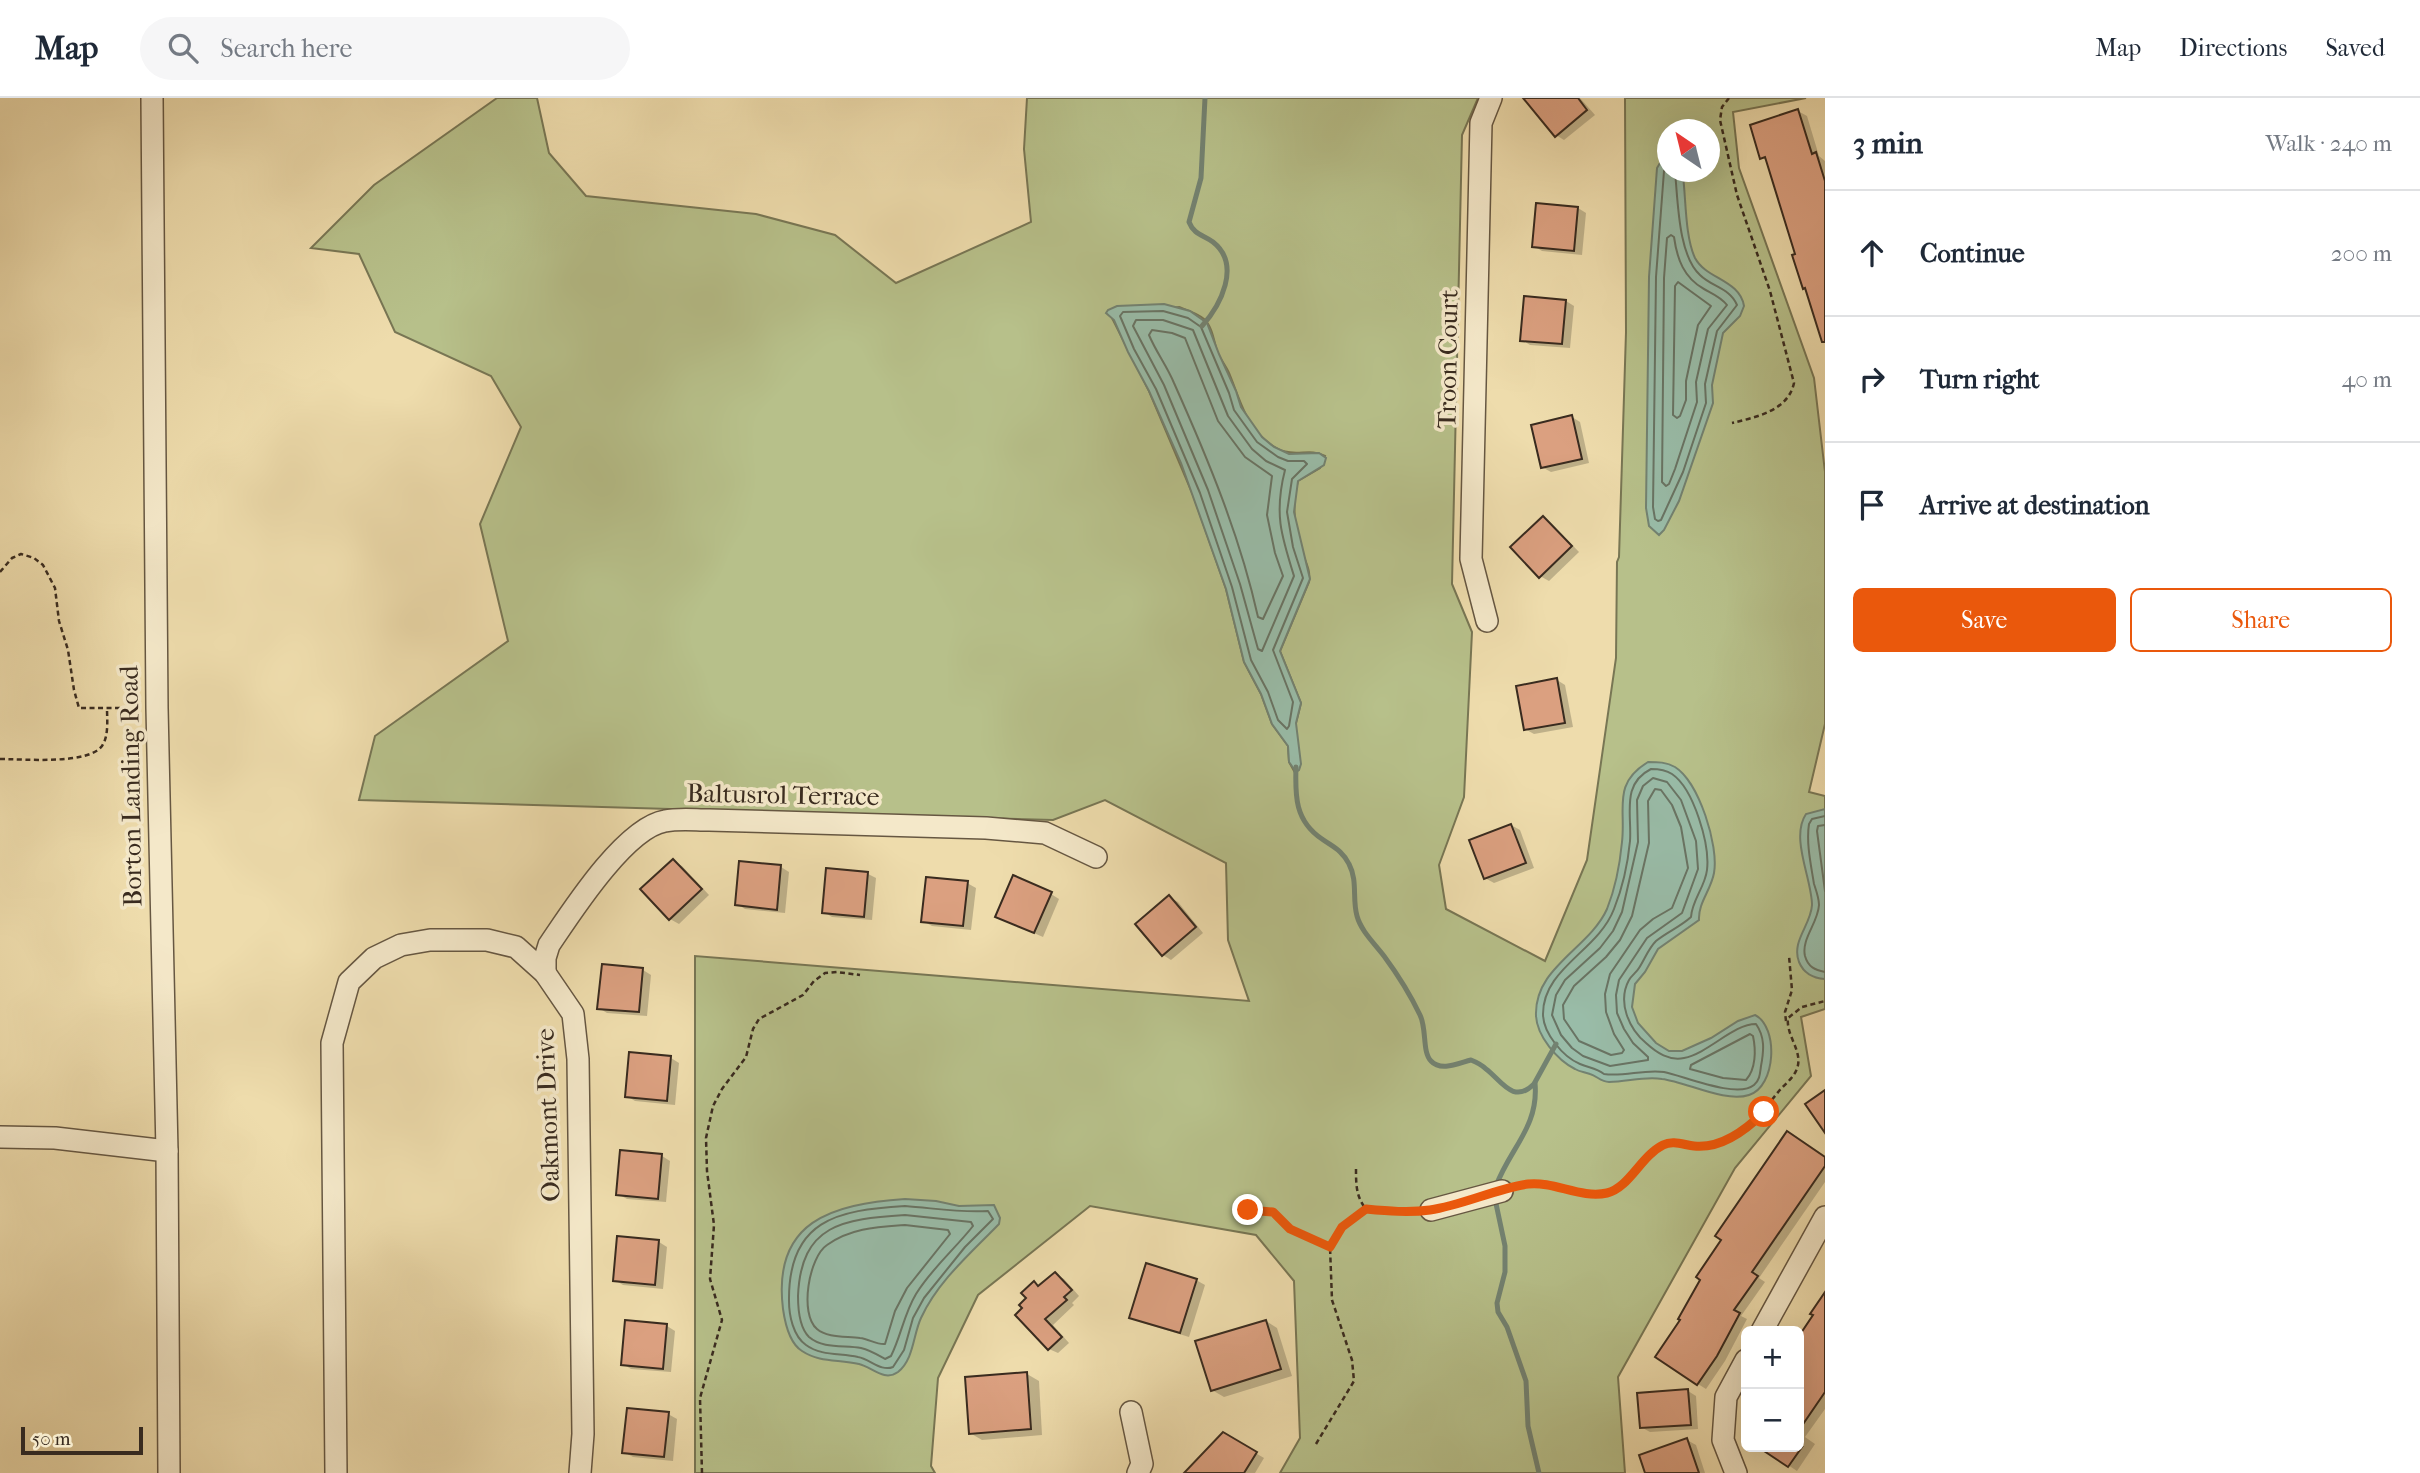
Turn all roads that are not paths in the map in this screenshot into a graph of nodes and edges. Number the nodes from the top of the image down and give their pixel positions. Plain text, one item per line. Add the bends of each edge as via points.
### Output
1 (152, 98) edge
2 (1491, 98) edge
3 (1487, 621) dead end
4 (1096, 857) dead end
5 (545, 973) junction
6 (0, 1137) edge
7 (167, 1151) junction
8 (1502, 1191) road end
9 (1431, 1210) road end
10 (1825, 1217) edge
11 (1765, 1326) edge
12 (1741, 1369) edge
13 (1131, 1412) dead end
14 (169, 1473) edge
15 (336, 1473) edge
16 (580, 1473) edge
17 (1138, 1473) edge
18 (1736, 1473) edge

1 - 7 street, Borton Landing Road via 157,708
2 - 3 street, Troon Court via 1481,123 1471,559
4 - 5 street, Baltusrol Terrace via 1045,833 665,821 619,850 549,945
5 - 15 street, Oakmont Drive via 516,947 487,940 430,940 401,945 374,958 349,982 332,1043
5 - 16 street, Oakmont Drive via 573,1014 578,1059
6 - 7 street via 55,1138
7 - 14 street, Borton Landing Road
8 - 9 street
10 - 11 street
12 - 18 street via 1726,1397 1723,1440
13 - 17 street via 1142,1465

